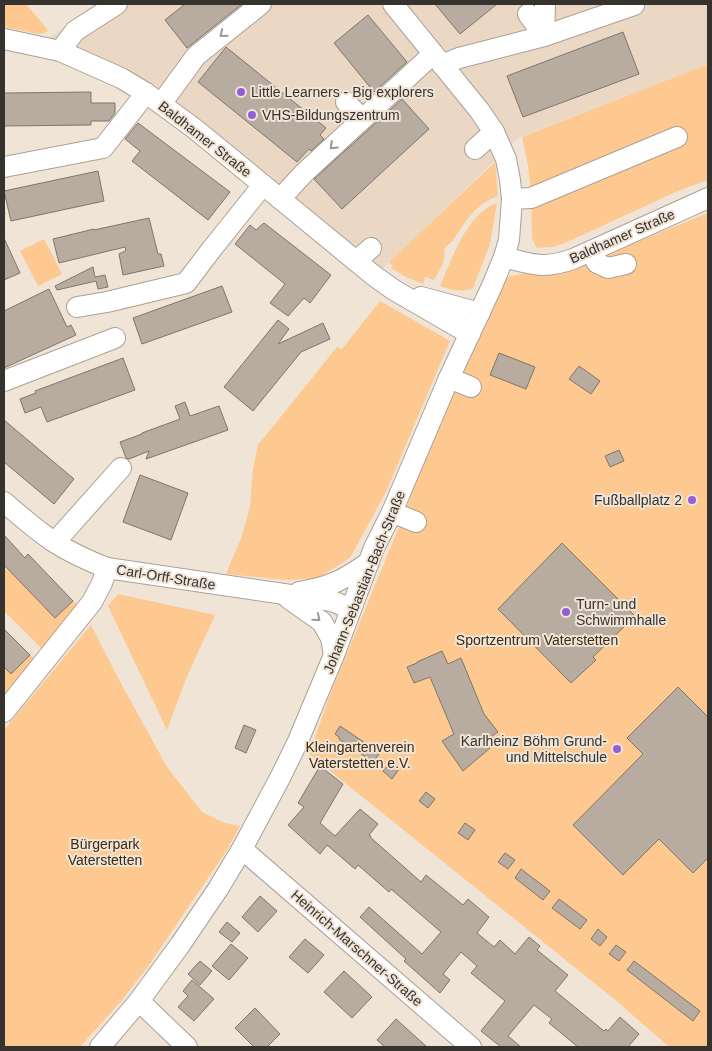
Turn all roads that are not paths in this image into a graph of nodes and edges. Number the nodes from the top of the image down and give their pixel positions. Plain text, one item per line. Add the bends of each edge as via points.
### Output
1 (117, 4) edge
2 (261, 4) edge
3 (393, 4) edge
4 (634, 5) dead end
5 (537, 10) dead end
6 (544, 36) junction
7 (4, 39) edge
8 (60, 51) junction
9 (437, 59) junction
10 (153, 99) junction
11 (346, 102) dead end
12 (362, 119) junction
13 (494, 132) junction
14 (677, 137) dead end
15 (475, 149) dead end
16 (4, 168) edge
17 (263, 185) junction
18 (708, 198) edge
19 (280, 199) junction
20 (512, 199) junction
21 (591, 251) junction
22 (504, 257) junction
23 (626, 264) dead end
24 (394, 290) junction
25 (77, 307) dead end
26 (480, 313) junction
27 (470, 334) junction
28 (115, 338) dead end
29 (449, 378) junction
30 (4, 381) edge
31 (470, 387) dead end
32 (121, 468) dead end
33 (4, 502) edge
34 (392, 512) junction
35 (416, 522) dead end
36 (55, 542) junction
37 (369, 562) junction
38 (107, 568) junction
39 (282, 594) junction
40 (351, 609) junction
41 (334, 655) junction
42 (4, 712) edge
43 (242, 849) junction
44 (139, 1001) junction
45 (100, 1047) edge
46 (187, 1047) edge
47 (471, 1047) edge

1 - 8 street via 75,31
2 -> 10 street via 196,56
3 - 9 street, Johann-Sebastian-Bach-Straße
4 - 6 street
5 - 6 street
6 - 9 street via 459,58
7 - 8 street, Baldhamer Straße
8 - 10 street, Baldhamer Straße via 121,78
9 - 12 street
9 - 13 street, Johann-Sebastian-Bach-Straße
10 - 16 street, Baldhamer Straße via 102,148
10 - 17 street, Baldhamer Straße
11 - 12 street
12 -> 19 street
13 - 15 street
13 - 20 street, Johann-Sebastian-Bach-Straße via 506,159
14 - 20 street via 531,198
17 - 19 street, Baldhamer Straße
17 - 25 street, Baldhamer Straße via 186,283
18 - 21 street, Baldhamer Straße
19 - 24 street, Baldhamer Straße via 364,254
20 - 22 street, Johann-Sebastian-Bach-Straße via 509,240
21 - 22 street, Baldhamer Straße via 559,264 547,265
21 - 23 street via 598,262 608,268
22 - 26 street, Johann-Sebastian-Bach-Straße
24 - 26 street, Baldhamer Straße
24 - 27 street, Baldhamer Straße
26 - 27 street, Johann-Sebastian-Bach-Straße
27 - 29 street, Johann-Sebastian-Bach-Straße
28 - 30 street
29 - 31 street
29 - 34 street, Johann-Sebastian-Bach-Straße
32 - 36 street
33 - 36 street, Carl-Orff-Straße
34 - 35 street
34 - 37 street, Johann-Sebastian-Bach-Straße
36 - 38 street, Carl-Orff-Straße
37 - 39 street, Carl-Orff-Straße via 329,586
37 - 40 street, Johann-Sebastian-Bach-Straße
38 - 39 street, Carl-Orff-Straße
38 - 42 street via 92,602
39 - 40 street, Carl-Orff-Straße via 332,602
39 -> 41 street, Carl-Orff-Straße via 322,622 331,638
40 - 41 street, Johann-Sebastian-Bach-Straße
41 - 43 street, Johann-Sebastian-Bach-Straße via 298,741
43 - 44 street, Johann-Sebastian-Bach-Straße via 191,929
43 - 47 street, Heinrich-Marschner-Straße
44 - 45 street, Johann-Sebastian-Bach-Straße
44 - 46 street

